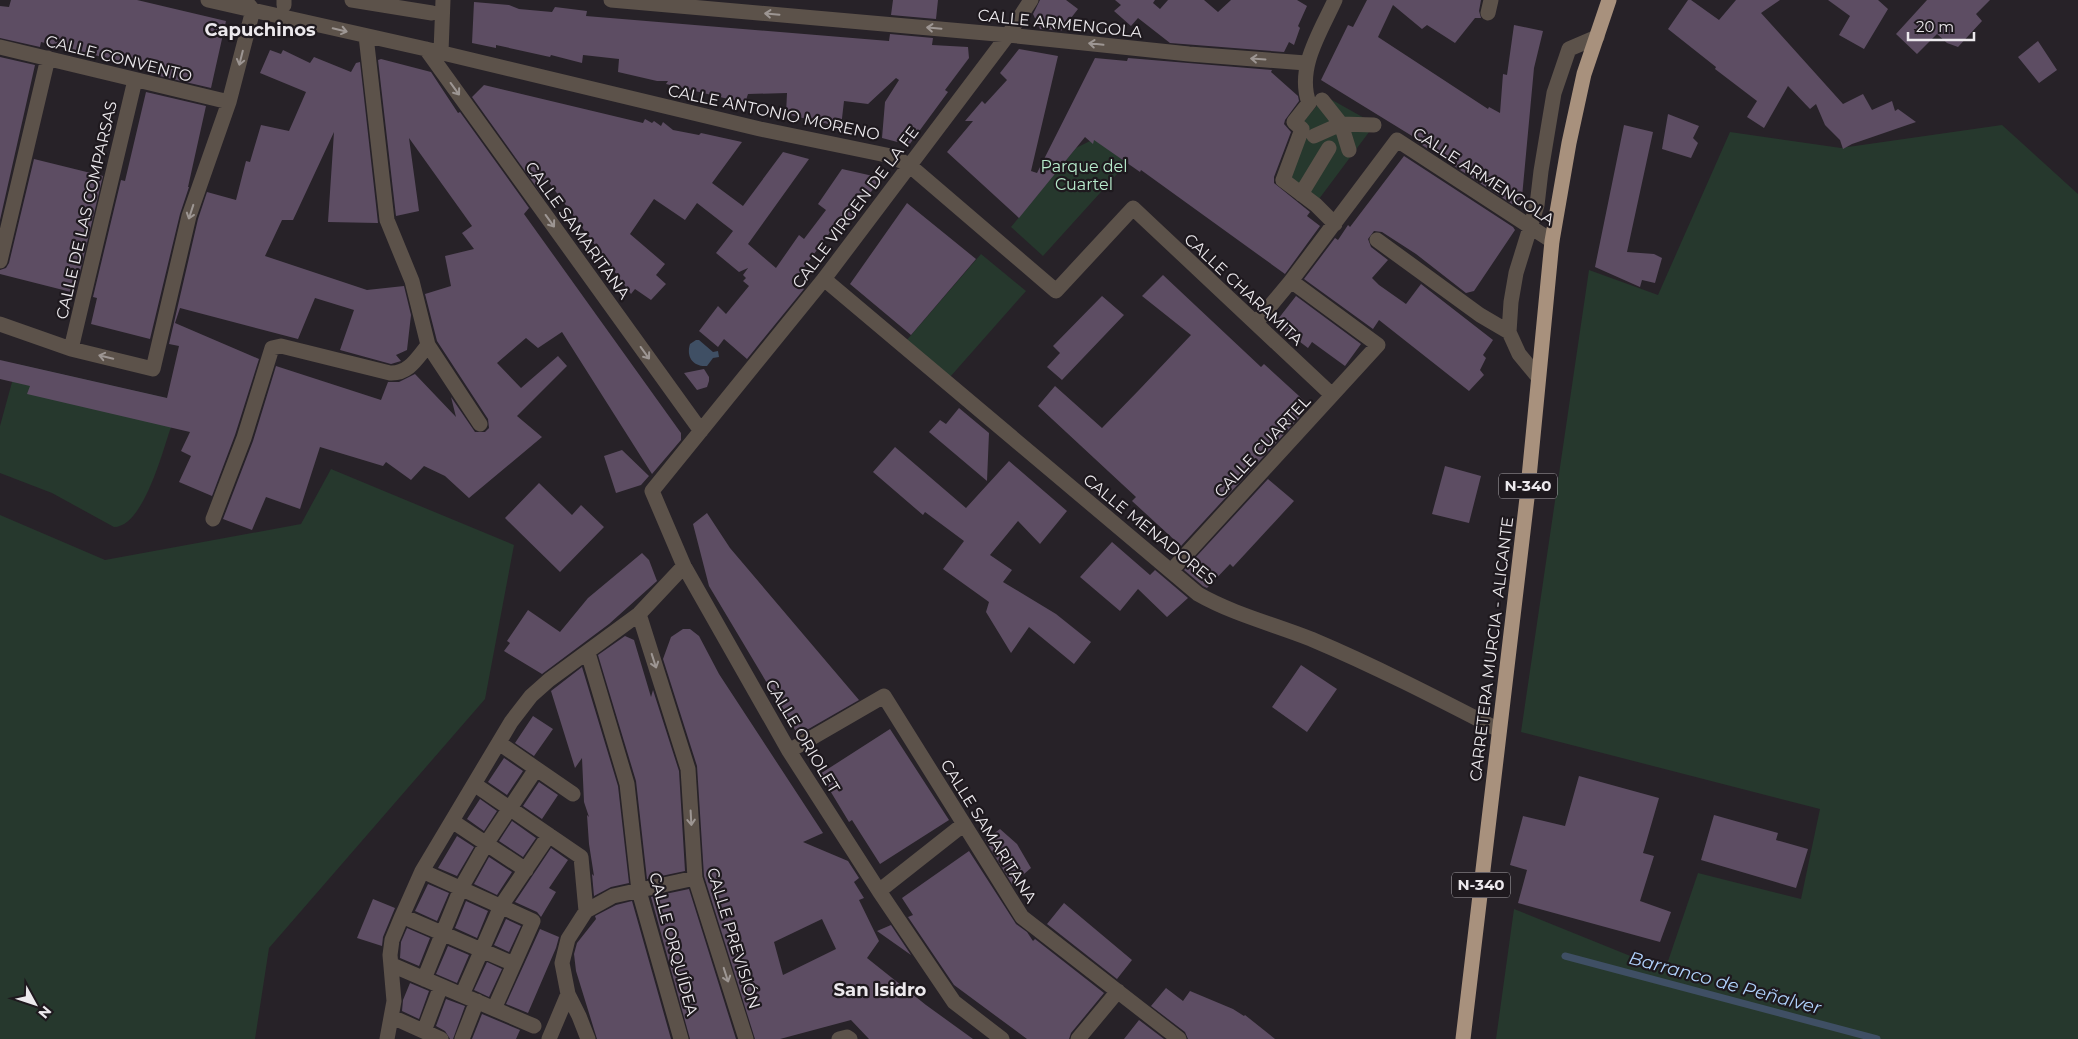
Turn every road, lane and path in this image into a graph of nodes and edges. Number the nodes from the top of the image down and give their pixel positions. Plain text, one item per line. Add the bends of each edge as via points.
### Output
1 (208, 0) edge
2 (352, 0) edge
3 (443, 0) edge
4 (611, 0) edge
5 (1031, 0) edge
6 (1335, 0) edge
7 (1609, 0) edge
8 (385, 3) edge
9 (249, 5) edge
10 (415, 5) edge
11 (432, 13) dead end
12 (1008, 34) junction
13 (366, 36) junction
14 (1597, 37) junction
15 (0, 47) edge
16 (434, 51) junction
17 (48, 58) junction
18 (1306, 63) junction
19 (135, 80) junction
20 (229, 102) junction
21 (1341, 124) junction
22 (1374, 125) dead end
23 (1311, 141) dead end
24 (1328, 150) junction
25 (909, 165) junction
26 (1314, 172) junction
27 (1301, 194) junction
28 (1314, 204) junction
29 (1133, 208) joint
30 (1335, 224) junction
31 (1531, 227) junction
32 (1377, 240) dead end
33 (1552, 241) junction
34 (0, 261) edge
35 (824, 279) junction
36 (1291, 281) junction
37 (1256, 323) junction
38 (0, 324) edge
39 (1509, 332) junction
40 (428, 345) junction
41 (71, 348) junction
42 (1538, 377) junction
43 (1332, 395) junction
44 (480, 424) dead end
45 (701, 431) junction
46 (213, 519) dead end
47 (684, 566) junction
48 (1171, 571) junction
49 (639, 614) junction
50 (588, 653) junction
51 (1499, 730) junction
52 (499, 743) junction
53 (789, 751) junction
54 (536, 769) junction
55 (474, 784) junction
56 (574, 794) dead end
57 (510, 809) junction
58 (452, 821) junction
59 (964, 824) junction
60 (548, 835) junction
61 (486, 844) junction
62 (526, 870) junction
63 (422, 871) junction
64 (695, 878) junction
65 (461, 888) junction
66 (638, 891) junction
67 (880, 891) junction
68 (501, 906) junction
69 (586, 911) junction
70 (402, 916) junction
71 (442, 933) junction
72 (482, 950) junction
73 (514, 964) junction
74 (392, 965) junction
75 (424, 979) junction
76 (441, 986) junction
77 (1118, 992) junction
78 (568, 994) junction
79 (462, 995) junction
80 (477, 1001) junction
81 (494, 1009) junction
82 (392, 1017) junction
83 (534, 1026) dead end
84 (435, 1037) edge
85 (387, 1039) edge
86 (462, 1039) edge
87 (549, 1039) edge
88 (588, 1039) edge
89 (681, 1039) edge
90 (746, 1039) edge
91 (839, 1039) edge
92 (850, 1039) edge
93 (1002, 1039) edge
94 (1078, 1039) edge
95 (1179, 1039) edge
96 (1463, 1039) edge

1 - 9 street, CALLE ANTONIO MORENO
2 - 8 street
3 - 16 street
12 -> 4 street, CALLE ARMENGOLA
5 - 12 street, CALLE VIRGEN DE LA FE
6 - 18 street
7 - 14 highway, CARRETERA MURCIA - ALICANTE / N-340
8 - 10 street
9 -> 13 street, CALLE ANTONIO MORENO
9 -> 20 street
10 - 11 street
18 -> 12 street, CALLE ARMENGOLA
12 - 25 street, CALLE VIRGEN DE LA FE
13 - 16 street, CALLE ANTONIO MORENO
13 - 40 street via 387,220 412,281
14 - 31 street via 1569,49 1562,68 1554,93
14 - 33 highway, CARRETERA MURCIA - ALICANTE / N-340 via 1584,74
15 - 17 street, CALLE CONVENTO
16 - 25 street, CALLE ANTONIO MORENO via 760,129 869,150
16 -> 45 street, CALLE SAMARITANA
17 - 19 street, CALLE CONVENTO
17 - 34 street
18 - 27 street via 1309,103 1294,122 1302,129 1283,180
19 - 20 street, CALLE CONVENTO
19 - 41 street, CALLE DE LAS COMPARSAS
20 -> 41 street via 189,216 153,369
21 - 21 street via 1325,104 1314,136
21 - 22 street
21 - 24 street
21 - 24 street via 1347,152
23 - 24 street
24 - 26 street
25 - 29 street, CALLE ANTONIO MORENO via 1056,291
25 - 35 street, CALLE VIRGEN DE LA FE
26 - 27 street
26 - 28 street
27 - 28 street
28 - 30 street
29 - 37 street, CALLE CHARAMITA
30 - 31 street, CALLE ARMENGOLA via 1397,140
30 - 36 street
31 - 33 street, CALLE ARMENGOLA
31 - 39 street via 1516,273
32 - 39 street via 1480,315
33 - 42 highway, CARRETERA MURCIA - ALICANTE / N-340
35 - 45 street, CALLE VIRGEN DE LA FE
35 - 48 street, CALLE MENADORES
36 - 37 street
36 - 43 street, CALLE CUARTEL via 1378,345
37 - 43 street, CALLE CHARAMITA
38 - 41 street
39 - 42 street via 1519,354
40 - 44 street
40 - 46 street via 406,371 398,374 281,346 272,348 244,438
42 - 51 highway, CARRETERA MURCIA - ALICANTE / N-340
43 - 48 street, CALLE CUARTEL
45 - 47 street, CALLE ORIOLET via 652,491
47 - 49 street
47 - 53 street, CALLE ORIOLET
48 - 51 street, CALLE MENADORES via 1198,594 1225,608 1310,639 1386,672
49 - 50 street
49 -> 64 street, CALLE PREVISIÓN via 688,769
50 - 52 street via 531,696
50 - 66 street, CALLE ORQUÍDEA via 627,784
51 - 96 highway, CARRETERA MURCIA - ALICANTE / N-340
52 - 54 street
52 - 55 street
53 - 59 street, CALLE SAMARITANA via 884,696
53 - 67 street, CALLE ORIOLET
54 - 56 street
54 - 57 street
55 - 57 street
55 - 58 street
57 - 60 street
57 - 61 street
58 - 61 street
58 - 63 street
59 - 67 street
59 - 77 street, CALLE SAMARITANA via 1022,917
60 - 62 street
60 - 69 street via 582,857
61 - 62 street
61 - 65 street
62 - 68 street
63 - 65 street
63 - 70 street
64 - 66 street
64 -> 90 street, CALLE PREVISIÓN
65 - 68 street
65 - 71 street
66 - 69 street via 613,896
66 - 89 street, CALLE ORQUÍDEA
67 - 93 street, CALLE ORIOLET via 954,1002
68 - 72 street
68 - 73 street via 533,921
69 - 78 street via 568,939 564,952 562,963
70 - 71 street
70 - 74 street via 392,940
71 - 72 street
71 - 75 street
72 - 73 street
72 - 79 street
73 - 81 street
74 - 75 street
74 - 82 street
75 - 76 street
76 - 79 street
76 - 84 street
77 - 94 street
77 - 95 street, CALLE SAMARITANA
78 - 87 street
78 - 88 street
79 - 80 street
80 - 81 street
80 - 86 street
81 - 83 street
82 - 84 street
82 - 85 street
91 - 92 street via 847,1036

